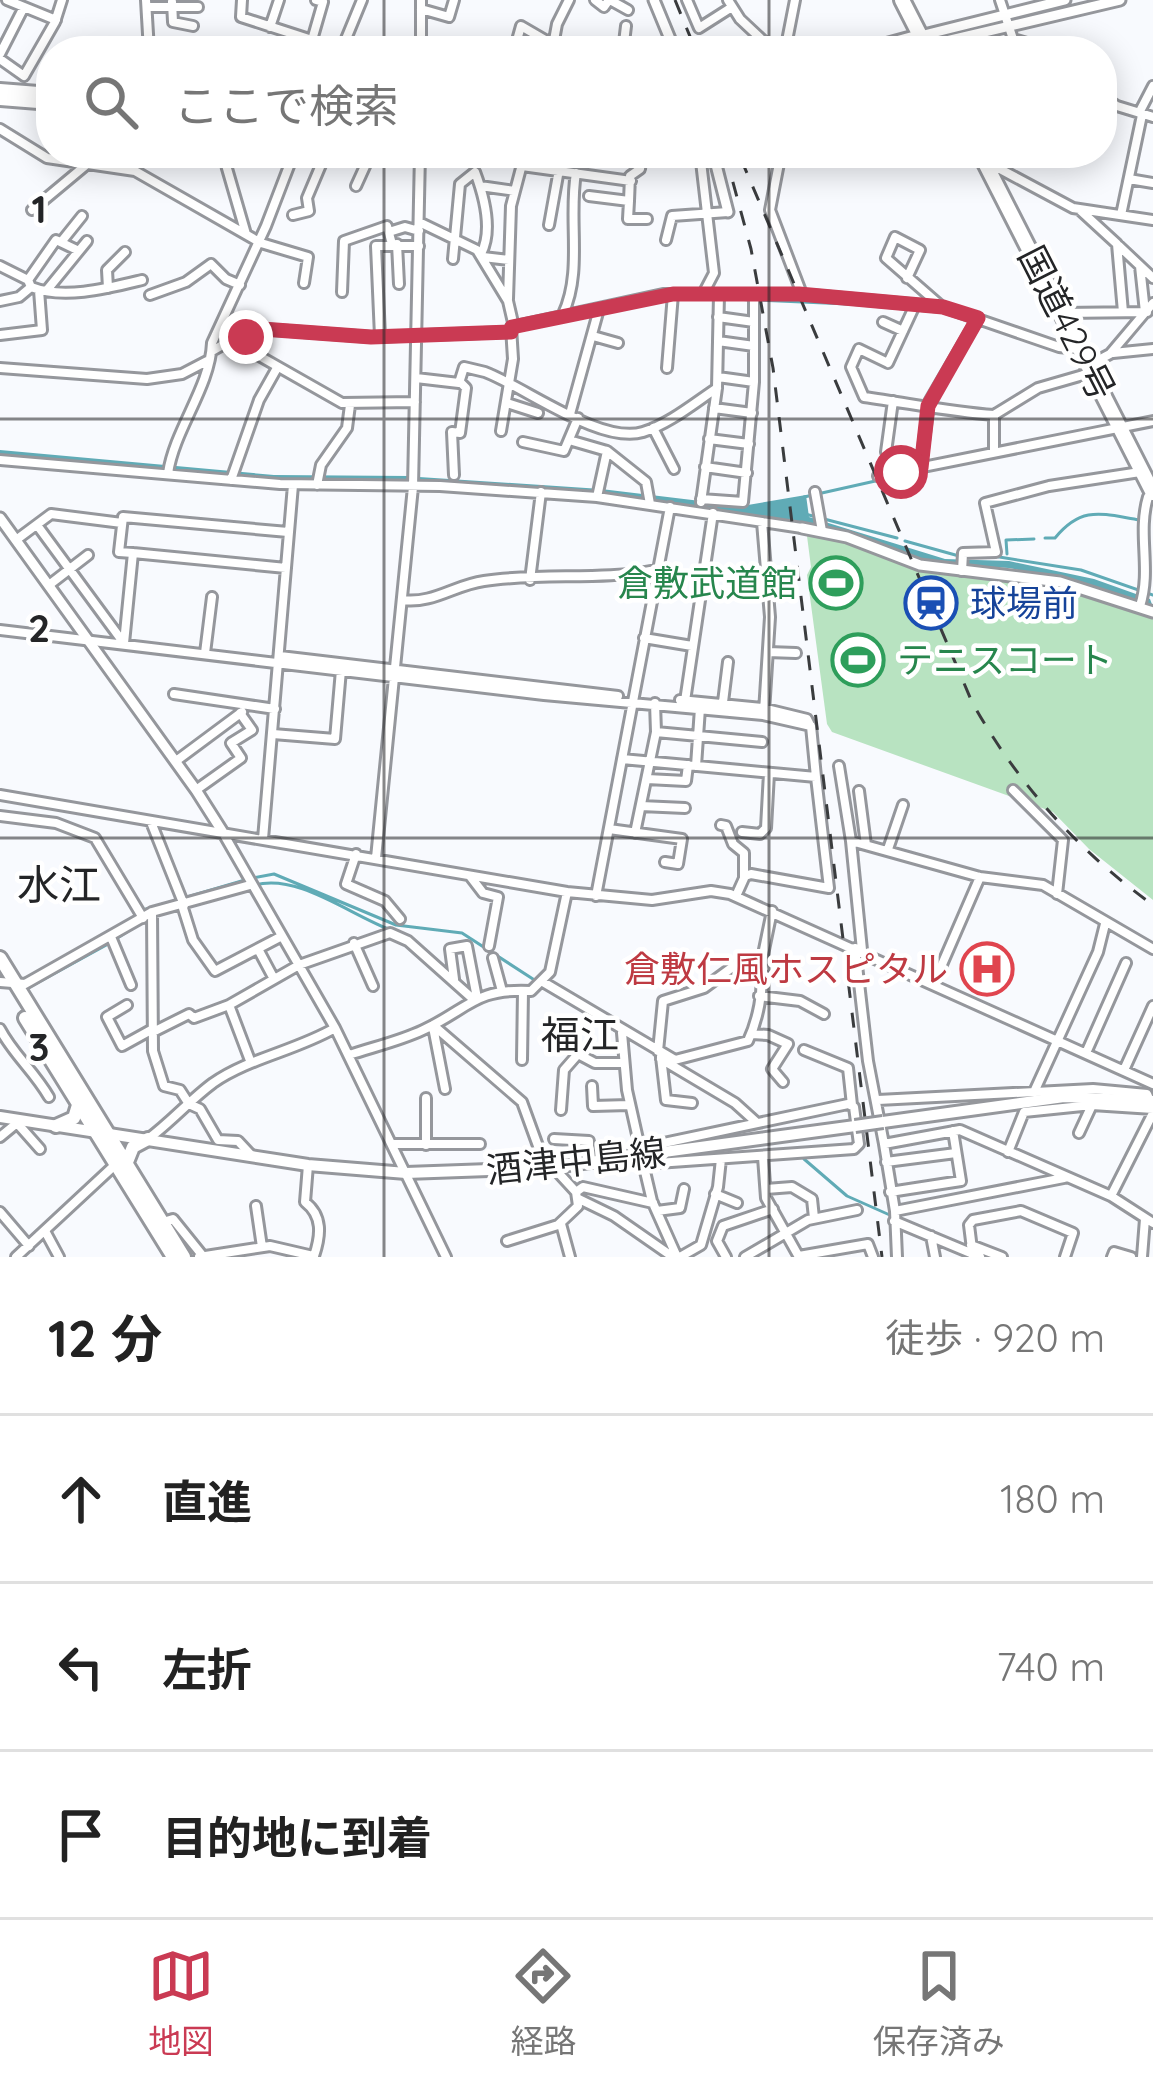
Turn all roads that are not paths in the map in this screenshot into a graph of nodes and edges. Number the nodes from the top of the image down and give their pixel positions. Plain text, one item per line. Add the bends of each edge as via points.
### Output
1 (7, 0) edge
2 (62, 0) edge
3 (242, 0) edge
4 (278, 0) edge
5 (316, 0) edge
6 (362, 0) edge
7 (454, 0) edge
8 (568, 0) edge
9 (595, 0) edge
10 (654, 0) edge
11 (687, 0) edge
12 (795, 0) edge
13 (902, 0) edge
14 (1000, 0) edge
15 (1120, 0) edge
16 (1059, 1) edge
17 (172, 2) edge
18 (147, 3) edge
19 (618, 3) edge
20 (730, 3) edge
21 (421, 4) edge
22 (24, 7) junction
23 (198, 7) dead end
24 (1006, 14) junction
25 (1059, 15) junction
26 (56, 20) junction
27 (193, 26) dead end
28 (626, 26) dead end
29 (270, 27) junction
30 (1012, 33) junction
31 (47, 36) edge
32 (148, 36) edge
33 (299, 36) edge
34 (313, 36) edge
35 (347, 36) edge
36 (421, 36) edge
37 (555, 36) edge
38 (625, 36) edge
39 (669, 36) edge
40 (760, 36) edge
41 (788, 36) edge
42 (920, 36) edge
43 (946, 36) edge
44 (988, 36) edge
45 (1011, 36) edge
46 (1019, 36) edge
47 (36, 55) edge
48 (0, 57) edge
49 (1153, 86) edge
50 (0, 94) edge
51 (36, 98) edge
52 (1117, 103) edge
53 (1145, 115) edge
54 (0, 129) edge
55 (12, 135) junction
56 (0, 141) edge
57 (36, 151) edge
58 (81, 168) edge
59 (114, 168) edge
60 (227, 168) edge
61 (289, 168) edge
62 (320, 168) edge
63 (364, 168) edge
64 (420, 168) edge
65 (520, 168) edge
66 (536, 168) edge
67 (560, 168) edge
68 (640, 168) edge
69 (702, 168) edge
70 (717, 168) edge
71 (778, 168) edge
72 (988, 169) joint
73 (559, 171) junction
74 (576, 173) junction
75 (1129, 179) junction
76 (632, 181) junction
77 (1153, 184) edge
78 (356, 186) dead end
79 (480, 186) junction
80 (515, 190) junction
81 (589, 196) dead end
82 (629, 201) junction
83 (1079, 209) junction
84 (32, 210) dead end
85 (728, 212) joint
86 (293, 215) dead end
87 (1121, 215) junction
88 (82, 216) dead end
89 (707, 216) junction
90 (647, 219) dead end
91 (1153, 220) edge
92 (549, 225) dead end
93 (419, 226) junction
94 (389, 232) junction
95 (247, 235) junction
96 (456, 238) junction
97 (666, 240) dead end
98 (62, 241) junction
99 (87, 241) dead end
100 (262, 244) junction
101 (395, 244) junction
102 (1117, 244) junction
103 (418, 246) junction
104 (77, 250) junction
105 (125, 252) dead end
106 (482, 256) junction
107 (453, 259) dead end
108 (509, 260) junction
109 (1140, 265) junction
110 (0, 266) edge
111 (907, 278) junction
112 (1153, 278) edge
113 (142, 280) dead end
114 (304, 283) dead end
115 (398, 284) dead end
116 (240, 285) junction
117 (36, 287) junction
118 (108, 287) junction
119 (343, 292) dead end
120 (703, 294) junction
121 (150, 295) dead end
122 (673, 296) junction
123 (719, 296) junction
124 (802, 296) junction
125 (754, 299) junction
126 (0, 301) edge
127 (508, 301) junction
128 (914, 306) junction
129 (943, 307) junction
130 (1148, 309) edge
131 (598, 311) junction
132 (1123, 312) junction
133 (1061, 313) junction
134 (562, 316) junction
135 (718, 317) junction
136 (977, 320) junction
137 (754, 322) junction
138 (883, 322) dead end
139 (512, 329) junction
140 (903, 331) junction
141 (0, 335) edge
142 (245, 335) junction
143 (380, 335) junction
144 (418, 336) junction
145 (593, 337) junction
146 (718, 341) junction
147 (618, 343) dead end
148 (754, 346) junction
149 (1080, 349) junction
150 (1153, 349) edge
151 (211, 351) junction
152 (1110, 353) junction
153 (0, 368) edge
154 (277, 368) junction
155 (667, 368) dead end
156 (1090, 369) junction
157 (718, 376) junction
158 (416, 379) junction
159 (509, 381) junction
160 (754, 382) junction
161 (461, 383) junction
162 (716, 388) junction
163 (892, 401) junction
164 (415, 402) junction
165 (507, 403) junction
166 (350, 405) junction
167 (928, 406) junction
168 (715, 408) junction
169 (752, 412) junction
170 (538, 413) dead end
171 (994, 415) junction
172 (574, 416) junction
173 (1153, 421) edge
174 (1119, 426) junction
175 (653, 428) junction
176 (501, 430) dead end
177 (873, 436) dead end
178 (887, 438) junction
179 (710, 439) junction
180 (569, 440) junction
181 (524, 442) dead end
182 (749, 444) junction
183 (608, 451) junction
184 (994, 452) junction
185 (0, 460) edge
186 (921, 462) junction
187 (705, 467) junction
188 (169, 469) junction
189 (674, 469) dead end
190 (746, 473) junction
191 (1146, 474) edge
192 (454, 475) dead end
193 (231, 476) junction
194 (878, 476) dead end
195 (317, 481) junction
196 (413, 482) junction
197 (292, 485) junction
198 (541, 492) junction
199 (597, 494) junction
200 (815, 494) dead end
201 (1153, 494) edge
202 (650, 499) junction
203 (700, 505) junction
204 (670, 507) junction
205 (735, 510) junction
206 (713, 513) junction
207 (0, 518) edge
208 (762, 522) junction
209 (122, 523) junction
210 (37, 524) junction
211 (802, 528) joint
212 (822, 530) junction
213 (288, 532) junction
214 (16, 540) junction
215 (133, 553) junction
216 (88, 555) dead end
217 (286, 568) junction
218 (68, 570) junction
219 (656, 570) junction
220 (962, 570) junction
221 (530, 580) junction
222 (49, 585) junction
223 (212, 597) dead end
224 (1143, 598) junction
225 (402, 600) junction
226 (1153, 612) edge
227 (0, 630) edge
228 (644, 638) junction
229 (88, 639) junction
230 (124, 644) junction
231 (692, 646) junction
232 (768, 652) junction
233 (796, 652) dead end
234 (205, 653) junction
235 (280, 659) junction
236 (728, 662) dead end
237 (341, 670) junction
238 (396, 675) junction
239 (173, 694) dead end
240 (633, 699) junction
241 (723, 702) junction
242 (655, 703) junction
243 (685, 703) junction
244 (250, 706) junction
245 (700, 708) junction
246 (275, 709) junction
247 (764, 712) junction
248 (240, 713) junction
249 (656, 732) junction
250 (273, 734) junction
251 (698, 735) junction
252 (762, 742) dead end
253 (176, 760) junction
254 (622, 760) junction
255 (651, 762) junction
256 (692, 766) junction
257 (839, 766) dead end
258 (769, 773) junction
259 (816, 777) junction
260 (647, 779) junction
261 (196, 790) junction
262 (1013, 790) dead end
263 (860, 791) dead end
264 (0, 795) edge
265 (903, 805) dead end
266 (641, 806) junction
267 (685, 808) dead end
268 (0, 816) edge
269 (151, 821) junction
270 (721, 825) dead end
271 (609, 830) junction
272 (222, 831) junction
273 (742, 832) dead end
274 (635, 833) junction
275 (263, 839) junction
276 (851, 841) junction
277 (866, 845) junction
278 (888, 850) junction
279 (356, 854) junction
280 (376, 858) junction
281 (665, 862) dead end
282 (469, 875) junction
283 (980, 877) junction
284 (744, 879) junction
285 (250, 885) junction
286 (567, 892) junction
287 (1057, 895) junction
288 (596, 896) junction
289 (736, 896) junction
290 (182, 903) junction
291 (772, 911) junction
292 (148, 915) junction
293 (400, 919) dead end
294 (1106, 924) junction
295 (282, 936) junction
296 (111, 937) junction
297 (354, 943) junction
298 (489, 946) dead end
299 (858, 948) junction
300 (258, 949) junction
301 (1153, 950) edge
302 (0, 958) edge
303 (493, 958) dead end
304 (1126, 963) dead end
305 (299, 965) junction
306 (366, 973) junction
307 (762, 974) junction
308 (352, 978) dead end
309 (274, 979) junction
310 (5, 982) edge
311 (455, 982) junction
312 (543, 982) junction
313 (934, 982) junction
314 (131, 985) dead end
315 (373, 986) dead end
316 (502, 989) junction
317 (524, 991) junction
318 (759, 996) junction
319 (475, 999) junction
320 (127, 1005) dead end
321 (229, 1005) junction
322 (1153, 1006) edge
323 (824, 1014) dead end
324 (433, 1025) junction
325 (335, 1028) junction
326 (0, 1029) edge
327 (153, 1030) junction
328 (622, 1031) junction
329 (752, 1034) junction
330 (1058, 1040) junction
331 (804, 1051) dead end
332 (1087, 1053) junction
333 (349, 1055) junction
334 (660, 1055) junction
335 (522, 1060) dead end
336 (250, 1063) junction
337 (624, 1063) junction
338 (1124, 1070) junction
339 (783, 1082) dead end
340 (1153, 1084) edge
341 (592, 1086) dead end
342 (445, 1089) dead end
343 (1034, 1092) junction
344 (49, 1096) dead end
345 (426, 1098) dead end
346 (878, 1100) junction
347 (692, 1103) dead end
348 (189, 1104) junction
349 (78, 1105) junction
350 (629, 1105) junction
351 (1092, 1105) junction
352 (852, 1106) junction
353 (1152, 1106) edge
354 (561, 1110) dead end
355 (0, 1117) edge
356 (19, 1121) junction
357 (757, 1123) junction
358 (56, 1126) junction
359 (953, 1131) junction
360 (100, 1132) junction
361 (1079, 1132) dead end
362 (0, 1138) edge
363 (148, 1139) junction
364 (554, 1139) dead end
365 (392, 1144) junction
366 (480, 1144) dead end
367 (884, 1144) junction
368 (426, 1145) junction
369 (40, 1149) dead end
370 (1008, 1152) junction
371 (957, 1153) junction
372 (251, 1156) junction
373 (641, 1156) junction
374 (763, 1157) junction
375 (721, 1158) junction
376 (123, 1160) junction
377 (589, 1162) junction
378 (886, 1162) junction
379 (308, 1165) junction
380 (549, 1168) junction
381 (406, 1173) junction
382 (1067, 1177) junction
383 (684, 1189) dead end
384 (766, 1189) junction
385 (890, 1192) junction
386 (716, 1194) junction
387 (578, 1196) junction
388 (1111, 1196) junction
389 (737, 1203) dead end
390 (256, 1206) dead end
391 (655, 1207) junction
392 (773, 1208) junction
393 (857, 1210) dead end
394 (0, 1212) edge
395 (895, 1216) junction
396 (814, 1218) junction
397 (1149, 1220) edge
398 (163, 1222) junction
399 (561, 1222) junction
400 (45, 1231) junction
401 (787, 1232) junction
402 (931, 1236) junction
403 (507, 1241) dead end
404 (29, 1246) junction
405 (263, 1250) edge
406 (759, 1253) edge
407 (974, 1253) edge
408 (833, 1254) edge
409 (201, 1256) edge
410 (567, 1256) edge
411 (799, 1256) edge
412 (16, 1257) edge
413 (59, 1257) edge
414 (173, 1257) edge
415 (184, 1257) edge
416 (313, 1257) edge
417 (446, 1257) edge
418 (677, 1257) edge
419 (726, 1257) edge
420 (745, 1257) edge
421 (874, 1257) edge
422 (897, 1257) edge
423 (934, 1257) edge
424 (1002, 1257) edge
425 (1065, 1257) edge
426 (1112, 1257) edge
427 (1131, 1257) edge
428 (1142, 1257) edge

1 - 22 street
2 - 26 street
3 - 29 street via 241,17
4 - 29 street
5 - 34 street via 323,2
6 - 35 street
7 - 21 street via 449,17
8 - 37 street
9 - 19 street
10 - 39 street
11 - 20 street via 699,28
12 - 41 street
13 - 42 highway
14 - 24 street
15 - 25 street
16 - 24 street
16 - 25 street
17 - 18 street
17 - 23 street
17 - 27 street via 173,22
18 - 32 street
20 - 40 street
21 - 36 street
22 - 26 street
22 - 48 street
24 - 30 street
24 - 43 street
25 - 30 street
26 - 31 street
28 - 38 street
29 - 33 street
30 - 44 street
30 - 45 street
30 - 46 street
47 - 48 street via 24,76
49 - 53 street
50 - 51 main road
52 - 53 street
53 - 75 street
54 - 55 street
55 - 56 street
55 - 57 street
58 - 84 street
59 - 95 street via 135,171
60 - 95 street
61 - 100 street
62 - 86 street via 309,211
63 - 78 street
64 - 93 street
65 - 80 street
66 - 73 street
67 - 73 street
68 - 76 street
69 - 89 street
70 - 85 street
71 - 124 street via 770,210
72 - 83 street
72 - 133 highway, 国道429号
73 - 74 street
73 - 92 street
74 - 76 street
74 - 134 street via 573,286
75 - 77 street
75 - 87 street
76 - 82 street
79 - 80 street
79 - 96 street via 476,172 460,184
79 - 106 street via 488,236
80 - 108 street
81 - 82 street
82 - 90 street via 628,219
83 - 87 street
83 - 102 street
85 - 89 street
87 - 91 street
88 - 98 street
89 - 97 street via 672,216
89 - 120 street via 714,273
93 - 94 street
93 - 96 street
93 - 103 street
94 - 101 street
94 - 119 street via 387,226 344,241
95 - 100 street
96 - 106 street
96 - 107 street
98 - 104 street
98 - 117 street
99 - 104 street
100 - 114 street via 308,257
100 - 116 street
101 - 103 street
101 - 115 street
101 - 143 street via 376,246
102 - 109 street
102 - 132 street
103 - 144 street
104 - 117 street
105 - 118 street via 107,270
106 - 108 street
106 - 127 street
108 - 127 street
109 - 112 street
109 - 130 street
110 - 117 street
111 - 111 street via 886,258 895,237 920,250
111 - 129 street
113 - 118 street
116 - 121 street via 211,264
116 - 151 street
117 - 118 street
117 - 126 street
117 - 141 street via 42,330
120 - 122 street
120 - 123 street
122 - 131 street
122 - 155 street
123 - 125 street
123 - 135 street
124 - 125 street
124 - 128 street
125 - 137 street
127 - 139 street
128 - 129 street
128 - 140 street
129 - 136 street
130 - 132 street
130 - 152 street
131 - 134 street
131 - 145 street
132 - 133 street
133 - 149 highway, 国道429号
134 - 139 street
135 - 137 street
135 - 146 street
136 - 149 street
136 - 167 street
137 - 148 street
138 - 140 street
139 - 144 street
139 - 159 street
140 - 163 street via 888,363 859,349 851,367 864,397
142 - 143 street
142 - 151 street
142 - 154 street via 254,353
143 - 144 street
144 - 158 street
145 - 147 street
145 - 172 street
146 - 148 street
146 - 157 street
148 - 160 street
149 - 156 highway, 国道429号
150 - 152 street
151 - 153 street via 182,374 147,379
151 - 188 street
152 - 156 street
154 - 166 street
154 - 193 street
156 - 171 street
156 - 174 highway, 国道429号
157 - 160 street
157 - 162 street
158 - 161 street
158 - 164 street
159 - 161 street via 467,367
159 - 165 street
159 - 172 street
160 - 169 street
161 - 192 street
162 - 168 street
162 - 175 street
163 - 167 street
163 - 178 street
164 - 166 street
164 - 196 street
165 - 170 street
165 - 176 street
166 - 195 street via 344,434
167 - 171 street
167 - 186 street
168 - 169 street
168 - 179 street
169 - 182 street
171 - 184 street
172 - 175 street via 623,435
172 - 180 street
173 - 174 street
174 - 184 street
174 - 191 highway, 国道429号
175 - 189 street
177 - 178 street
178 - 186 street via 886,452
179 - 182 street
179 - 187 street
180 - 181 street via 564,452
180 - 183 street
182 - 190 street
183 - 199 street
183 - 202 street via 646,482
184 - 186 street
185 - 188 street
186 - 194 street
187 - 190 street
187 - 203 street
188 - 193 street
190 - 205 street
191 - 201 highway, 国道429号
191 - 220 street via 985,503 996,551 962,555
193 - 197 street
195 - 196 street
195 - 197 street
196 - 198 street
196 - 225 street
197 - 213 street
198 - 199 street
198 - 221 street
199 - 202 street
200 - 212 street
201 - 224 street via 1142,524
202 - 204 street
203 - 204 street
203 - 205 street
203 - 206 street
204 - 219 street
205 - 206 street
205 - 208 street
206 - 231 street
207 - 214 street
208 - 211 street
208 - 232 street
209 - 210 street via 51,514
209 - 213 street via 123,517
209 - 215 street via 119,552
210 - 214 street
210 - 218 street
211 - 212 street
212 - 220 street via 920,565
213 - 217 street
214 - 222 street
215 - 217 street
215 - 230 street
216 - 218 street
217 - 235 street
218 - 222 street
218 - 230 street
219 - 221 street
219 - 228 street
220 - 224 street
221 - 225 street via 488,580 428,602
222 - 229 street
223 - 234 street
224 - 226 street
225 - 238 street
227 - 229 street
228 - 231 street
228 - 240 street
229 - 230 street
229 - 253 street
230 - 234 street
231 - 243 street
232 - 233 street
232 - 247 street
234 - 235 street
235 - 237 street
235 - 238 street
235 - 246 street
236 - 241 street
237 - 238 street
237 - 250 street via 335,739
238 - 240 street
238 - 280 street
239 - 244 street
240 - 242 street
240 - 243 street
240 - 254 street
241 - 243 street
241 - 247 street
242 - 243 street
242 - 249 street
243 - 245 street
244 - 246 street
244 - 248 street
245 - 247 street
245 - 251 street
246 - 250 street
247 - 259 street via 811,726
248 - 253 street
248 - 261 street via 252,730 231,743 241,758
249 - 251 street
249 - 255 street
250 - 275 street
251 - 252 street
251 - 256 street
253 - 261 street
254 - 255 street
254 - 271 street
255 - 256 street
255 - 260 street
256 - 258 street
256 - 260 street via 686,781
257 - 276 street
258 - 259 street
258 - 273 street via 766,828
259 - 284 street via 829,888
260 - 266 street
261 - 272 street
262 - 287 street via 1063,840
263 - 277 street
264 - 269 street
265 - 278 street
266 - 267 street
266 - 274 street
268 - 292 street via 95,838
269 - 272 street
269 - 290 street
270 - 284 street via 744,853
271 - 274 street
271 - 288 street
272 - 275 street
272 - 285 street
274 - 281 street via 682,839 678,864
275 - 279 street
276 - 277 street
276 - 299 street
277 - 278 street
278 - 283 street
279 - 280 street
279 - 293 street via 346,884 385,901
280 - 282 street
282 - 286 street
282 - 298 street via 498,897
283 - 287 street via 1042,885
283 - 313 street
284 - 289 street
285 - 290 street
285 - 295 street
286 - 288 street
286 - 312 street
287 - 294 street
288 - 289 street
289 - 291 street
290 - 292 street
290 - 300 street via 214,971
291 - 299 street
291 - 307 street
292 - 296 street
292 - 327 street
294 - 301 street
294 - 330 street
295 - 300 street
295 - 305 street
296 - 310 street via 77,958
296 - 314 street
297 - 305 street
297 - 306 street
297 - 311 street via 390,933
299 - 313 street
299 - 346 street
300 - 309 street
302 - 310 main road
303 - 316 street
304 - 332 street
305 - 309 street
305 - 325 street
306 - 308 street
306 - 315 street
307 - 318 street
307 - 334 street via 734,966 704,988 663,1001
309 - 321 street
310 - 349 main road
310 - 360 main road
311 - 319 street
311 - 319 street via 450,949 467,946
312 - 317 street
312 - 328 street
313 - 330 street
316 - 317 street
316 - 319 street
317 - 335 street
318 - 323 street via 800,1001
318 - 329 street
319 - 324 street
320 - 327 street via 107,1017 122,1046
321 - 327 street
321 - 336 street
322 - 338 street
324 - 333 street
324 - 342 street
324 - 380 street via 522,1102
325 - 333 street
325 - 336 street
326 - 344 street
327 - 348 street via 164,1086 180,1090
328 - 334 street
328 - 337 street
329 - 334 street via 675,1060
329 - 339 street via 788,1044 772,1069
330 - 332 street
330 - 343 street
331 - 352 street via 848,1068
332 - 338 street
333 - 365 street
334 - 347 street via 666,1100
334 - 357 street
336 - 348 street
337 - 350 street
337 - 354 street via 578,1054 565,1070
338 - 340 street
341 - 350 street via 593,1106
343 - 346 street
343 - 353 street via 1147,1094
345 - 368 street
346 - 367 street
348 - 363 street
348 - 372 street via 218,1140 238,1141
349 - 358 main road via 74,1118
349 - 360 main road
350 - 373 street
351 - 353 street
351 - 361 street
351 - 370 street via 1024,1112
352 - 357 street
352 - 374 street via 854,1149
353 - 373 main road, 酒津中島線, bridge via 1064,1097
353 - 388 street
355 - 356 main road, 酒津中島線
356 - 358 main road, 酒津中島線
356 - 362 street
356 - 369 street
357 - 373 street
358 - 360 main road, 酒津中島線
359 - 367 street
359 - 370 street
359 - 371 street
360 - 363 main road, 酒津中島線
360 - 376 main road
363 - 372 main road, 酒津中島線
363 - 376 main road
364 - 377 street via 589,1141
365 - 368 street
365 - 381 street
366 - 368 street
367 - 378 street
370 - 382 street
371 - 378 street
371 - 385 street via 961,1181
372 - 379 main road, 酒津中島線
373 - 375 street
373 - 377 main road, 酒津中島線
373 - 391 street
374 - 375 street
374 - 384 street
375 - 386 street
376 - 398 main road
376 - 400 street
376 - 414 main road
377 - 380 main road, 酒津中島線
378 - 385 street
379 - 381 main road, 酒津中島線
379 - 416 street via 305,1202 319,1225
380 - 381 main road, 酒津中島線
380 - 387 street
381 - 417 street
382 - 388 street
382 - 395 street
383 - 391 street via 680,1208
384 - 392 street
384 - 396 street via 792,1187 812,1199
385 - 395 street
386 - 389 street
386 - 418 street via 701,1245
387 - 391 street via 583,1187
387 - 399 street
387 - 418 street
388 - 397 street
390 - 405 street
391 - 418 street
392 - 401 street
392 - 419 street via 723,1226 717,1241
393 - 396 street
394 - 404 street
395 - 402 street
395 - 422 street
396 - 401 street
397 - 428 street
398 - 409 street via 173,1219
398 - 415 main road
399 - 403 street
399 - 410 street
400 - 404 street
400 - 413 street
401 - 406 street
401 - 411 street
402 - 407 street
402 - 423 street
404 - 412 street
405 - 409 street
405 - 416 street
406 - 420 street
407 - 424 street
407 - 425 street via 973,1220 1021,1211 1073,1233
408 - 411 street
408 - 421 street via 868,1244
426 - 427 street

